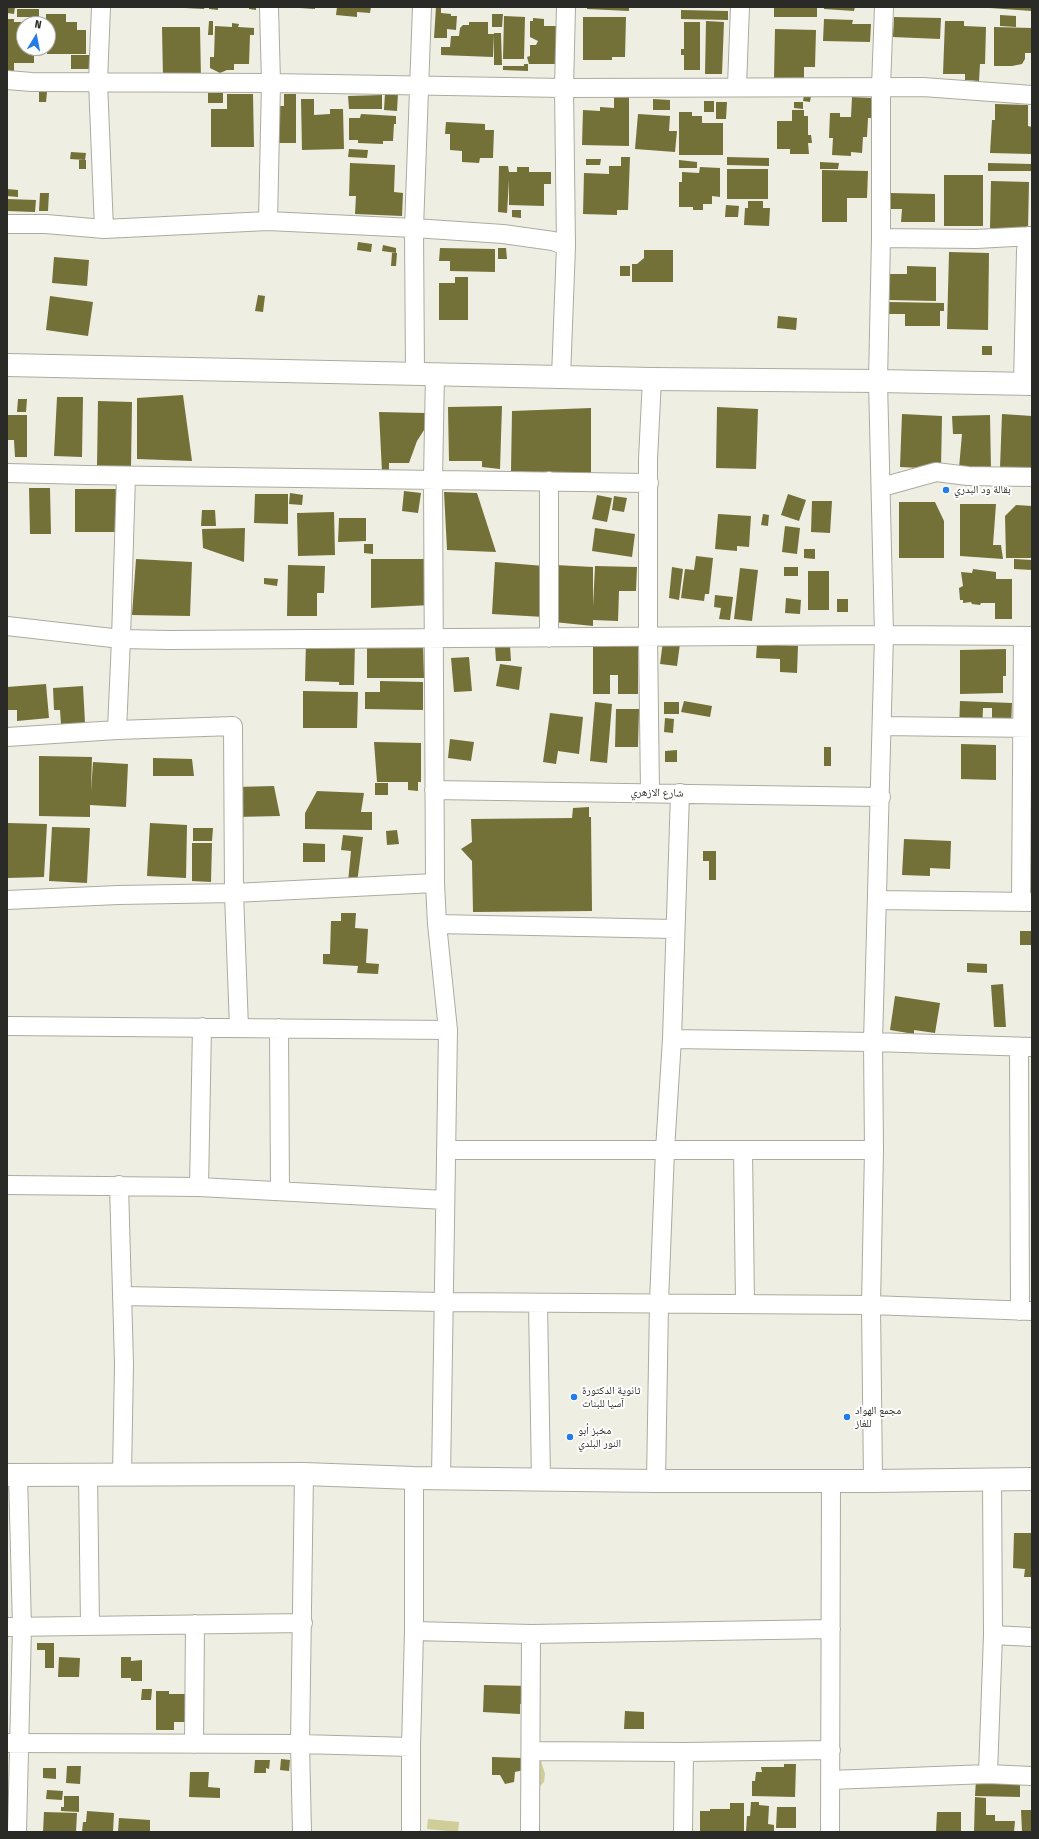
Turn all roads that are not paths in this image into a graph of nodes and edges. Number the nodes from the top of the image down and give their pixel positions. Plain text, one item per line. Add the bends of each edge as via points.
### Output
1 (101, 7) edge
2 (270, 7) edge
3 (422, 7) edge
4 (566, 7) edge
5 (740, 7) edge
6 (884, 7) edge
7 (7, 80) edge
8 (98, 82) junction
9 (271, 83) junction
10 (421, 86) junction
11 (738, 86) junction
12 (881, 87) junction
13 (564, 88) junction
14 (1032, 95) edge
15 (268, 221) junction
16 (7, 224) edge
17 (414, 228) junction
18 (104, 229) junction
19 (1030, 236) edge
20 (881, 238) junction
21 (566, 246) junction
22 (7, 365) edge
23 (425, 374) junction
24 (561, 377) junction
25 (652, 379) junction
26 (878, 381) junction
27 (1027, 384) edge
28 (7, 473) edge
29 (126, 476) junction
30 (1032, 477) edge
31 (433, 479) junction
32 (549, 481) junction
33 (649, 483) junction
34 (882, 486) junction
35 (7, 626) edge
36 (884, 635) junction
37 (1027, 636) edge
38 (648, 637) junction
39 (434, 638) junction
40 (549, 638) junction
41 (121, 639) junction
42 (882, 726) junction
43 (1027, 728) edge
44 (117, 730) junction
45 (7, 737) edge
46 (434, 790) junction
47 (650, 792) junction
48 (680, 793) junction
49 (880, 797) junction
50 (436, 883) junction
51 (234, 893) junction
52 (7, 900) edge
53 (878, 900) junction
54 (1027, 902) edge
55 (437, 924) junction
56 (675, 929) junction
57 (7, 1026) edge
58 (202, 1027) junction
59 (239, 1028) junction
60 (280, 1028) junction
61 (448, 1030) junction
62 (672, 1039) junction
63 (873, 1042) junction
64 (1026, 1047) edge
65 (446, 1150) junction
66 (665, 1150) junction
67 (743, 1150) junction
68 (874, 1150) junction
69 (7, 1185) edge
70 (119, 1185) junction
71 (199, 1187) junction
72 (280, 1191) junction
73 (445, 1200) junction
74 (122, 1296) junction
75 (443, 1302) junction
76 (538, 1303) junction
77 (659, 1303) junction
78 (745, 1304) junction
79 (871, 1305) junction
80 (1026, 1311) edge
81 (88, 1474) junction
82 (122, 1474) junction
83 (304, 1474) junction
84 (12, 1475) edge
85 (414, 1478) junction
86 (441, 1478) junction
87 (541, 1479) junction
88 (992, 1479) junction
89 (1032, 1479) edge
90 (656, 1481) junction
91 (831, 1481) junction
92 (873, 1482) junction
93 (303, 1623) junction
94 (195, 1624) junction
95 (90, 1626) junction
96 (14, 1627) edge
97 (830, 1630) junction
98 (414, 1632) junction
99 (531, 1634) junction
100 (993, 1635) junction
101 (1032, 1637) edge
102 (13, 1743) edge
103 (194, 1744) junction
104 (300, 1744) junction
105 (411, 1747) junction
106 (831, 1750) junction
107 (532, 1751) junction
108 (684, 1752) junction
109 (988, 1774) junction
110 (1032, 1776) edge
111 (830, 1780) junction
112 (17, 1832) edge
113 (302, 1832) edge
114 (412, 1832) edge
115 (530, 1832) edge
116 (683, 1832) edge
117 (830, 1832) edge

1 - 8 street
2 - 9 street
3 - 10 street
4 - 13 street
5 - 11 street
6 - 12 street
7 - 8 street
8 - 9 street
8 - 18 street
9 - 10 street
9 - 15 street
10 - 13 street
10 - 17 street
11 - 12 street
11 - 13 street
12 - 14 street via 923,87
12 - 20 street
13 - 21 street
15 - 17 street
15 - 18 street
16 - 18 street via 46,224
17 - 21 street via 525,237 553,241
17 - 23 street
19 - 20 street via 976,239
19 - 27 street via 1026,251
20 - 26 street
21 - 24 street
22 - 23 street
23 - 24 street
23 - 31 street
24 - 25 street
25 - 26 street
25 - 33 street
26 - 27 street
26 - 34 street
28 - 29 street
29 - 31 street
29 - 41 street
30 - 34 street via 968,476 936,472
31 - 32 street
31 - 39 street
32 - 33 street
32 - 40 street
33 - 38 street
34 - 36 street
35 - 41 street
36 - 37 street
36 - 38 street
36 - 42 street
37 - 43 street
38 - 40 street
38 - 47 street
39 - 40 street
39 - 41 street
39 - 46 street
41 - 44 street
42 - 43 street
42 - 49 street
43 - 54 street
44 - 45 street
44 - 51 street via 233,726
46 - 47 street, شارع الازهري
46 - 50 street
47 - 48 street, شارع الازهري
48 - 49 street, شارع الازهري
48 - 56 street
49 - 53 street
50 - 51 street
50 - 55 street
51 - 52 street
51 - 59 street
53 - 54 street
53 - 63 street
55 - 56 street
55 - 61 street
56 - 62 street
57 - 58 street
58 - 59 street
58 - 71 street
59 - 60 street
60 - 61 street
60 - 72 street
61 - 65 street
62 - 63 street
62 - 66 street
63 - 64 street
63 - 68 street
64 - 80 street
65 - 66 street
65 - 73 street
66 - 67 street
66 - 77 street
67 - 68 street
67 - 78 street
68 - 79 street
69 - 70 street
70 - 71 street
70 - 74 street
71 - 72 street
72 - 73 street
73 - 75 street
74 - 75 street
74 - 82 street
75 - 76 street
75 - 86 street
76 - 77 street
76 - 87 street
77 - 78 street
77 - 90 street
78 - 79 street
79 - 80 street
79 - 92 street
81 - 82 street
81 - 84 street
81 - 95 street
82 - 83 street
83 - 85 street
83 - 93 street
84 - 96 street
85 - 86 street
85 - 98 street
86 - 87 street
87 - 90 street
88 - 89 street
88 - 92 street
88 - 100 street
90 - 91 street
91 - 92 street
91 - 97 street
93 - 94 street
93 - 104 street
94 - 95 street
94 - 103 street
95 - 96 street
96 - 102 street
97 - 99 street
97 - 106 street
98 - 99 street
98 - 105 street
99 - 107 street
100 - 101 street
100 - 109 street
102 - 103 street
102 - 112 street
103 - 104 street
104 - 105 street
104 - 113 street
105 - 114 street
106 - 108 street
106 - 111 street
107 - 108 street
107 - 115 street
108 - 116 street
109 - 110 street
109 - 111 street
111 - 117 street

